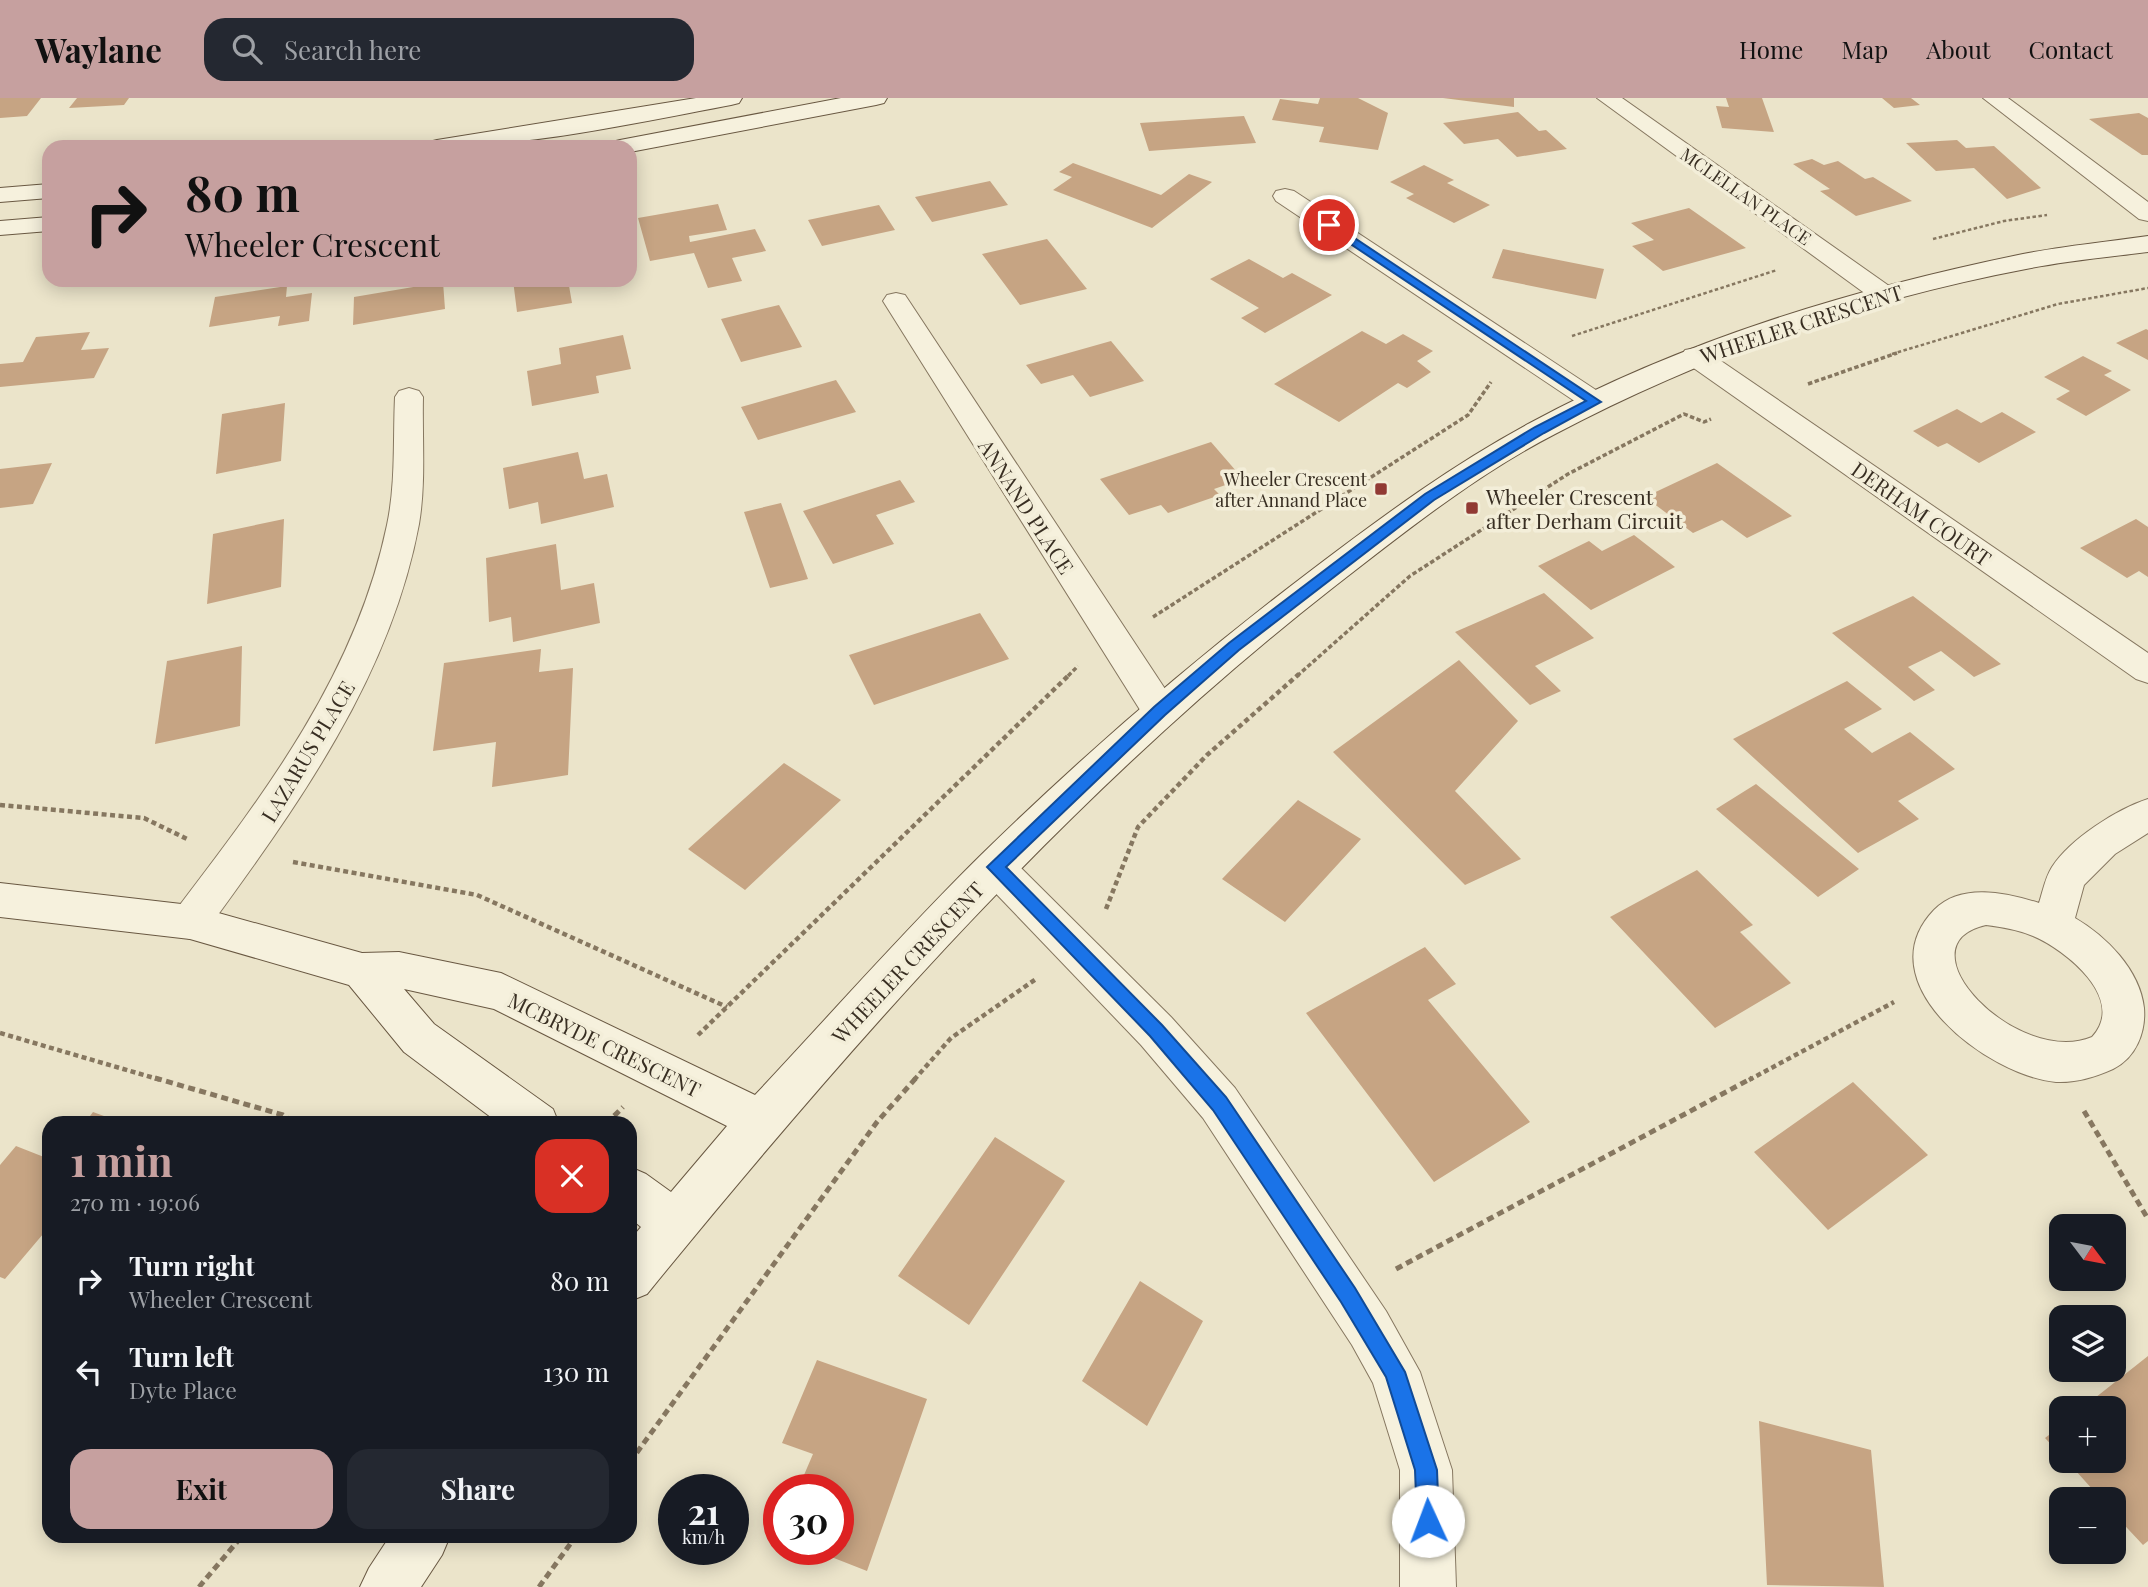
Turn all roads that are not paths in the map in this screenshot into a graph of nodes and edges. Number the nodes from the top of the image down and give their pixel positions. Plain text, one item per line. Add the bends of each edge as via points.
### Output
1 (731, 98) edge
2 (876, 98) edge
3 (1608, 98) edge
4 (1994, 98) edge
5 (482, 140) edge
6 (637, 144) edge
7 (42, 192) edge
8 (0, 195) edge
9 (1285, 196) dead end
10 (2148, 214) edge
11 (42, 225) edge
12 (0, 228) edge
13 (2148, 244) edge
14 (1883, 294) junction
15 (896, 301) dead end
16 (1695, 356) junction
17 (409, 397) dead end
18 (1595, 402) junction
19 (2148, 670) edge
20 (1160, 711) junction
21 (2148, 814) edge
22 (995, 867) junction
23 (0, 900) edge
24 (190, 922) junction
25 (2053, 925) junction
26 (362, 971) junction
27 (526, 1116) edge
28 (761, 1120) junction
29 (637, 1195) edge
30 (674, 1222) junction
31 (637, 1268) edge
32 (418, 1543) edge
33 (388, 1587) edge
34 (1428, 1587) edge

1 - 5 street
2 - 6 street
3 - 14 street, MCLELLAN PLACE
4 - 10 street
7 - 8 street
9 - 18 street
11 - 12 street
13 - 14 street, WHEELER CRESCENT via 2027,261
14 - 16 street, WHEELER CRESCENT
15 - 20 street, ANNAND PLACE
16 - 18 street, WHEELER CRESCENT
16 - 19 street, DERHAM COURT
17 - 24 street, LAZARUS PLACE via 404,523 383,610 339,706 271,813
18 - 20 street, WHEELER CRESCENT via 1539,430 1429,497 1234,646
20 - 22 street, WHEELER CRESCENT
21 - 25 street via 2101,843 2067,877
22 - 28 street, WHEELER CRESCENT
22 - 34 street via 1156,1031 1219,1104 1395,1372 1426,1470
23 - 24 street, MCBRYDE CRESCENT
24 - 26 street, MCBRYDE CRESCENT
25 - 25 street via 2084,946 2108,972 2122,1001 2125,1028 2113,1049 2088,1062 2055,1062 2019,1053 1984,1033 1956,1007 1938,979 1933,952 1941,930 1959,914 1986,908 2019,912
26 - 27 street via 419,1038
26 - 28 street, MCBRYDE CRESCENT via 398,970 501,992
28 - 30 street, WHEELER CRESCENT
29 - 30 street
30 - 31 street, WHEELER CRESCENT
32 - 33 street

